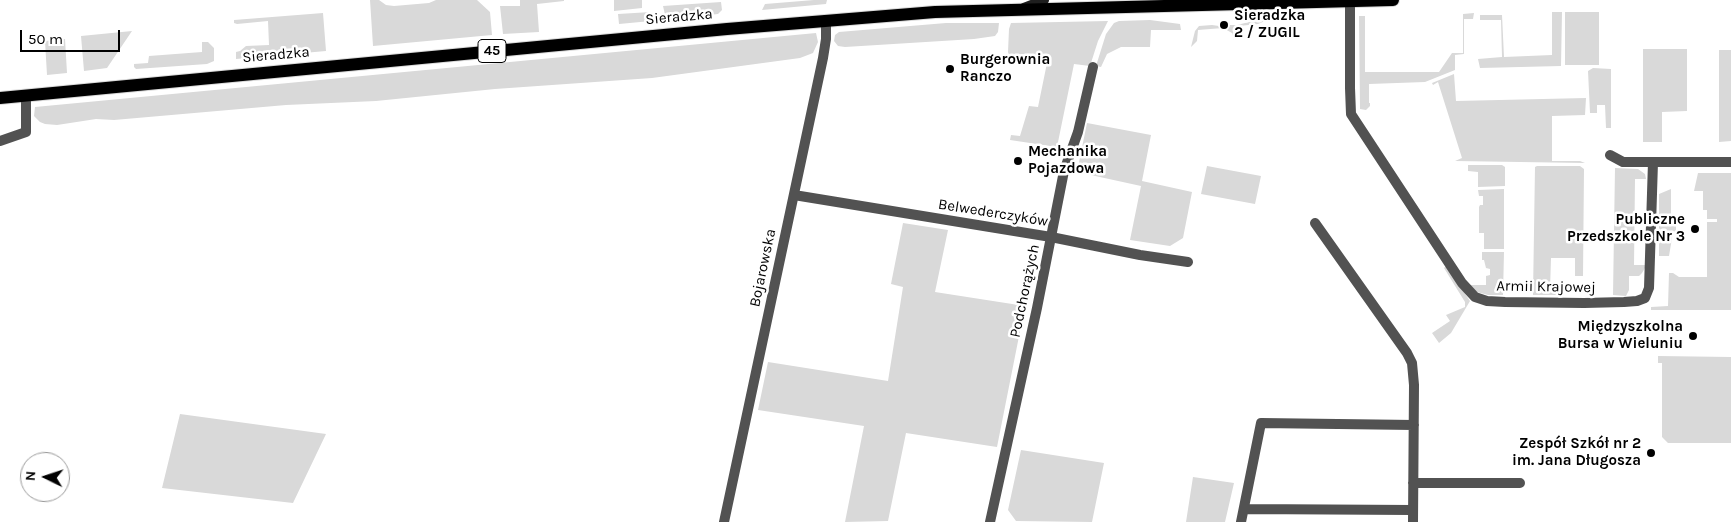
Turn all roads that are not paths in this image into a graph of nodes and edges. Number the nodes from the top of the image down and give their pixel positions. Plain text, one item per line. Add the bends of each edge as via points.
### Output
1 (1044, 0) edge
2 (1393, 0) edge
3 (1350, 1) edge
4 (1103, 2) edge
5 (1149, 3) edge
6 (1020, 9) junction
7 (826, 20) junction
8 (1093, 66) dead end
9 (26, 96) junction
10 (0, 98) edge
11 (0, 141) edge
12 (1610, 155) dead end
13 (1652, 162) junction
14 (1731, 162) edge
15 (794, 195) junction
16 (1315, 223) dead end
17 (1051, 237) junction
18 (1188, 262) dead end
19 (1414, 425) junction
20 (1413, 483) junction
21 (1520, 483) dead end
22 (1244, 509) junction
23 (1413, 510) junction
24 (724, 522) edge
25 (990, 522) edge
26 (1241, 522) edge
27 (1413, 522) edge

1 - 6 main road
2 - 3 main road, Sieradzka / 45
3 - 5 main road, Sieradzka / 45
3 - 13 street, Armii Krajowej via 1351,114 1466,288 1479,299 1624,302 1645,298 1649,288
4 - 5 main road, Sieradzka / 45
4 - 6 main road, Sieradzka / 45
6 - 7 main road, Sieradzka / 45
7 - 9 main road, Sieradzka / 45
7 - 15 street, Bojarowska via 823,58
8 - 17 street, Podchorążych via 1078,132 1064,171
9 - 10 main road, Sieradzka / 45
9 - 11 street via 26,132
12 - 13 street via 1623,162
13 - 14 street
15 - 17 street, Belwederczyków
15 - 24 street, Bojarowska
16 - 19 street via 1407,352 1412,363
17 - 18 street, Belwederczyków
17 - 25 street, Podchorążych
19 - 20 street
19 - 22 street via 1261,423
20 - 21 street
20 - 23 street
22 - 23 street
22 - 26 street
23 - 27 street

